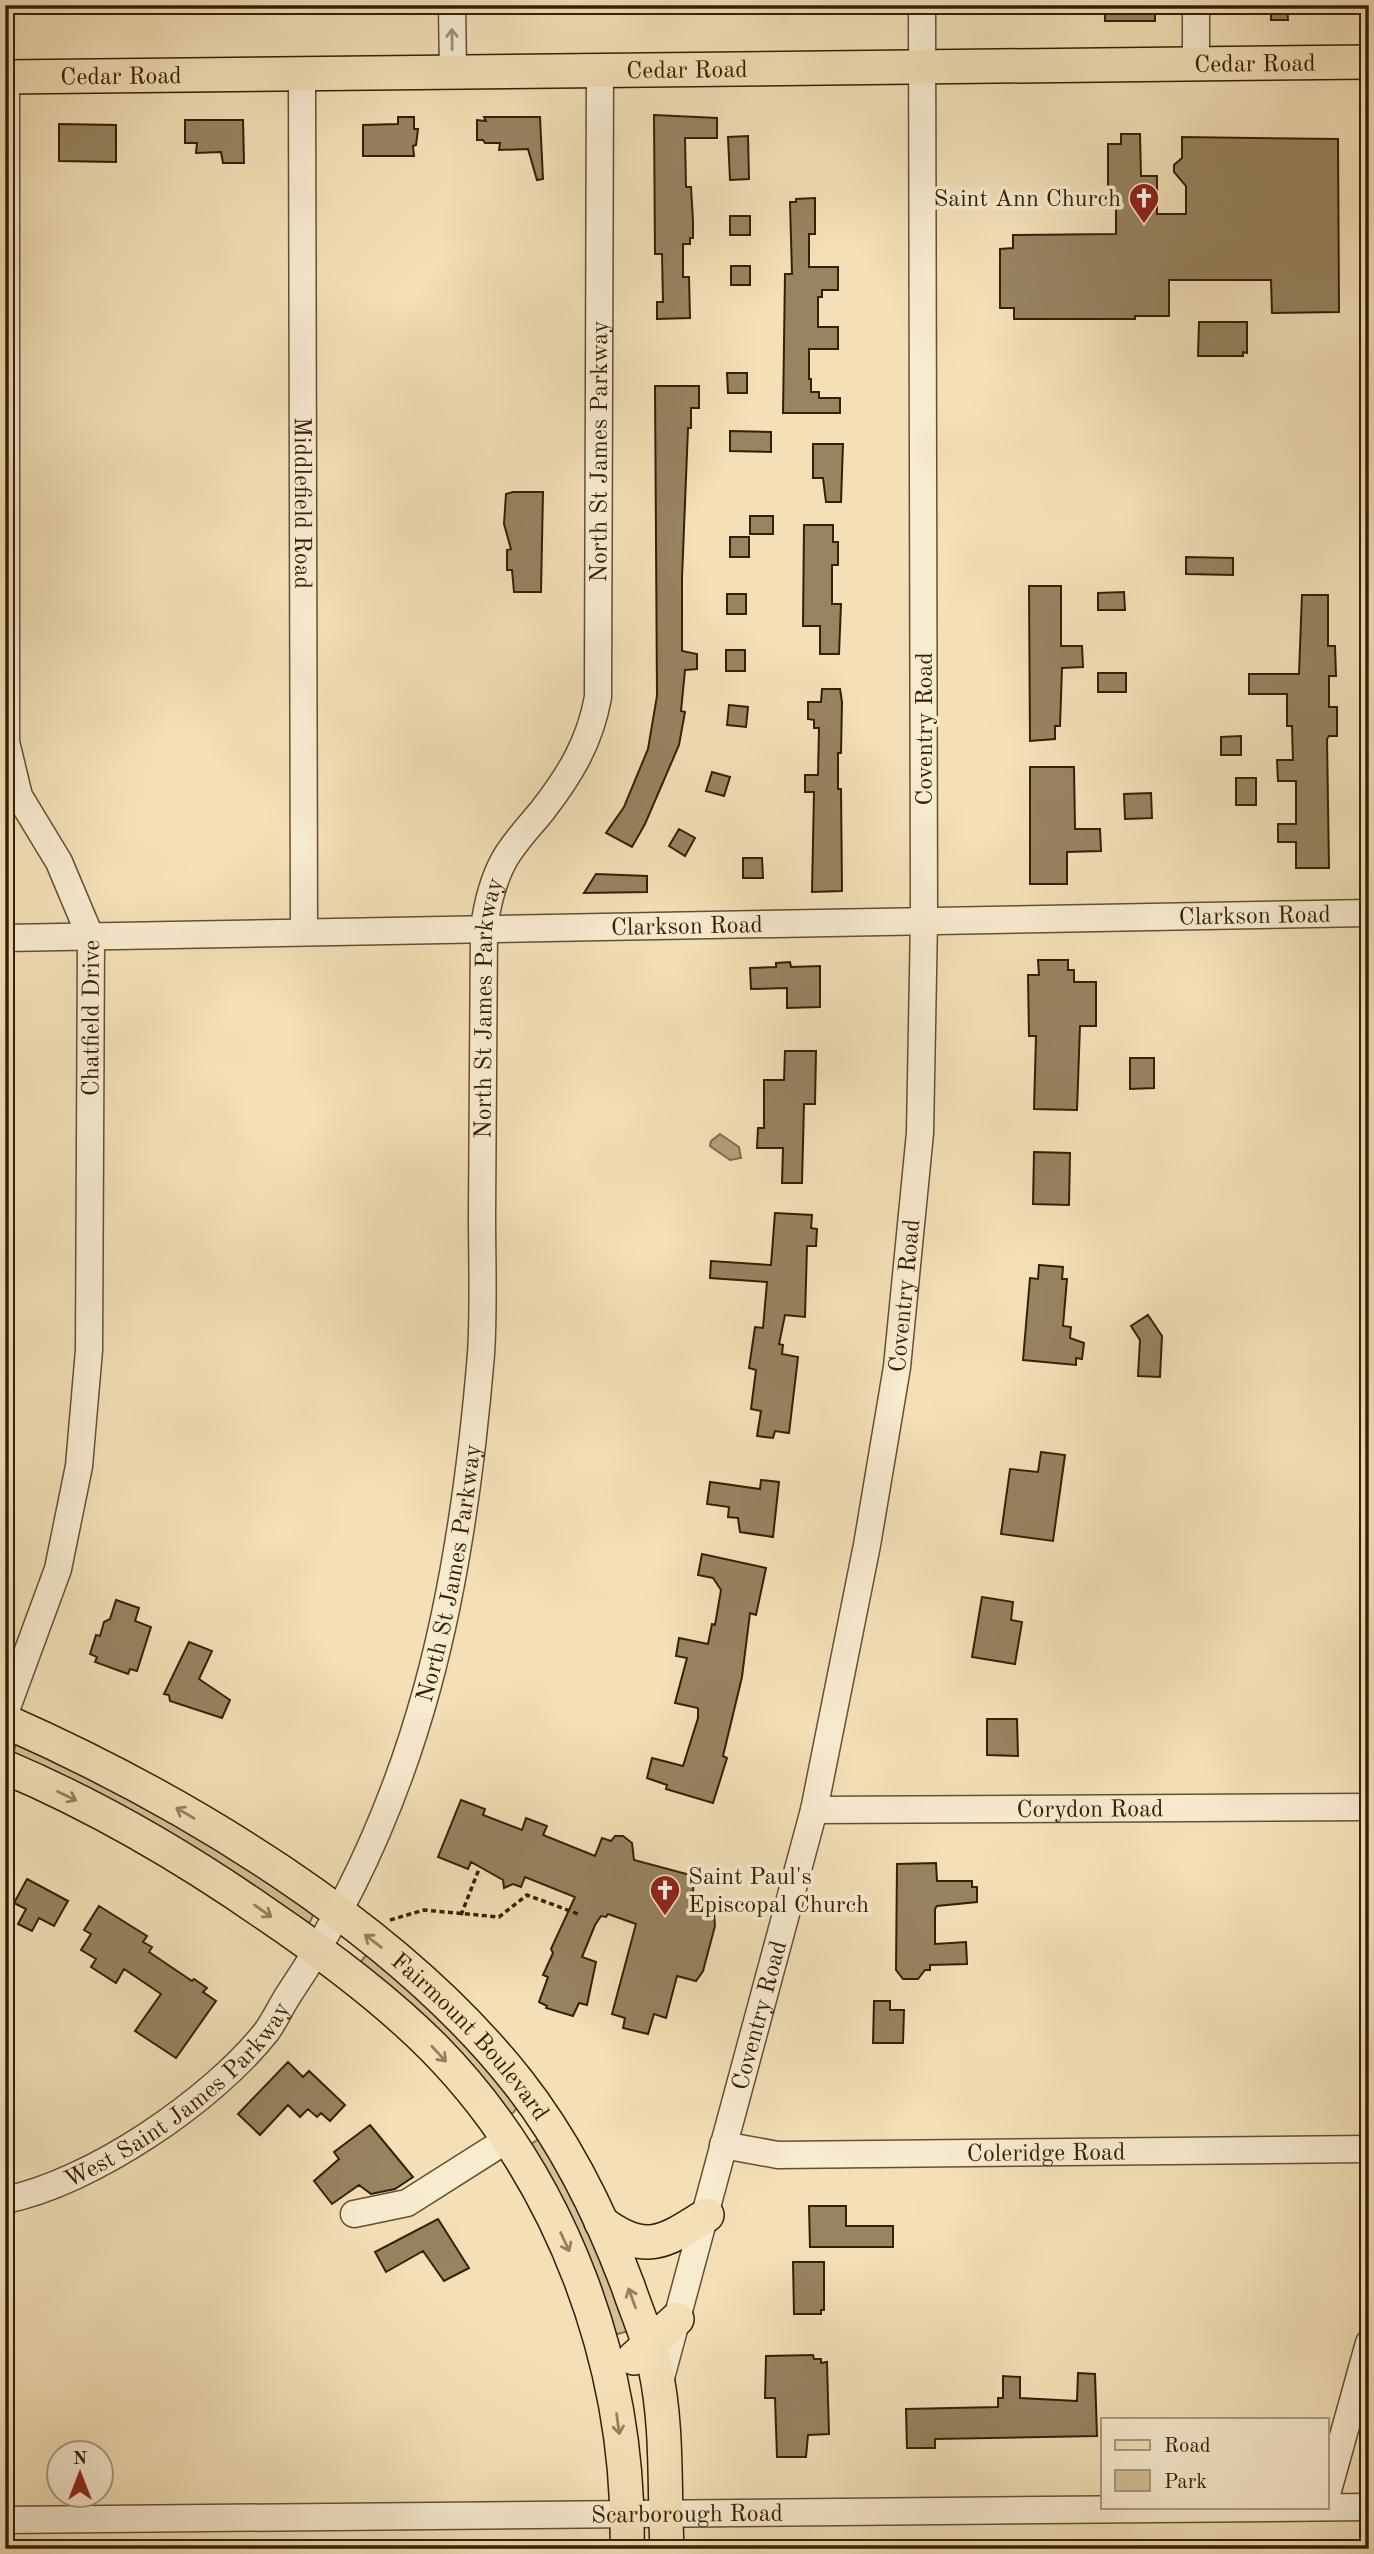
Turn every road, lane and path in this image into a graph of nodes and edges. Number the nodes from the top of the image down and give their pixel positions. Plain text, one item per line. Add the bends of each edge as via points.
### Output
1 (452, 5) edge
2 (922, 5) edge
3 (1196, 5) edge
4 (1369, 62) edge
5 (1196, 63) junction
6 (922, 66) junction
7 (600, 69) junction
8 (453, 72) junction
9 (302, 74) junction
10 (6, 77) edge
11 (1369, 913) edge
12 (924, 920) junction
13 (484, 928) junction
14 (304, 932) junction
15 (5, 938) edge
16 (91, 938) junction
17 (5, 1713) edge
18 (5, 1721) edge
19 (5, 1767) edge
20 (1369, 1807) edge
21 (814, 1810) junction
22 (480, 1869) dead end
23 (337, 1914) junction
24 (461, 1915) junction
25 (580, 1915) dead end
26 (384, 1922) dead end
27 (318, 1950) junction
28 (542, 2117) junction
29 (508, 2139) junction
30 (723, 2145) junction
31 (1369, 2149) edge
32 (5, 2200) edge
33 (355, 2214) dead end
34 (707, 2215) junction
35 (601, 2221) junction
36 (677, 2319) junction
37 (1369, 2343) edge
38 (649, 2347) junction
39 (605, 2357) junction
40 (659, 2386) junction
41 (1328, 2490) edge
42 (1328, 2507) edge
43 (1369, 2507) edge
44 (1192, 2508) edge
45 (666, 2512) junction
46 (628, 2513) junction
47 (5, 2521) edge
48 (610, 2549) edge
49 (627, 2549) edge
50 (653, 2549) edge
51 (667, 2549) edge

8 -> 1 street
2 - 6 street, Coventry Road
3 - 5 street
4 - 5 main road, Cedar Road
5 - 6 main road, Cedar Road
6 - 7 main road, Cedar Road
6 - 12 street, Coventry Road
7 - 8 main road, Cedar Road
7 - 13 street, North St James Parkway via 598,697 590,734 576,765 503,861
8 - 9 main road, Cedar Road
9 - 10 main road, Cedar Road
9 - 14 street, Middlefield Road
10 - 16 street, Chatfield Drive via 6,743 19,796 60,862
11 - 12 street, Clarkson Road
12 - 13 street, Clarkson Road
12 - 21 street, Coventry Road via 920,1133 897,1367
13 - 14 street, Clarkson Road
13 - 23 street, North St James Parkway via 481,1351 463,1511 445,1622 424,1709 384,1818
14 - 16 street, Clarkson Road
15 - 16 street, Clarkson Road
16 - 17 street, Chatfield Drive via 89,1350 79,1466 58,1569
23 -> 18 main road, Fairmount Boulevard via 186,1813
19 -> 27 main road, Fairmount Boulevard via 164,1848
20 - 21 street, Corydon Road
21 - 30 street, Coventry Road
22 - 24 path
23 - 27 street, North St James Parkway
28 -> 23 main road, Fairmount Boulevard via 517,2081 442,1998
24 - 25 path via 499,1917 527,1895
24 - 26 path via 424,1910
27 -> 29 main road, Fairmount Boulevard via 435,2049
27 - 32 street, West Saint James Parkway via 267,2031 195,2102 124,2151 26,2196
28 - 29 main road
28 - 35 main road, Fairmount Boulevard
29 - 33 street via 407,2203
29 -> 39 main road, Fairmount Boulevard via 568,2246
30 - 31 street, Coleridge Road via 778,2155
30 - 34 street, Coventry Road
34 - 35 main road via 672,2237 649,2243 626,2238
34 - 36 street, Coventry Road
38 -> 35 main road, Fairmount Boulevard
36 - 38 main road
36 - 40 street, Coventry Road
37 - 41 street
38 - 39 main road via 626,2362
38 - 40 main road, Fairmount Boulevard
39 -> 46 main road, Fairmount Boulevard
40 - 45 main road, Fairmount Boulevard
40 - 46 main road, Coventry Road
42 - 43 street, Scarborough Road
44 - 45 street, Scarborough Road
45 - 46 street, Scarborough Road
45 - 50 main road
45 - 51 main road, Fairmount Boulevard
46 - 47 street, Scarborough Road
46 - 48 main road, Coventry Road
46 - 49 main road, Fairmount Boulevard

